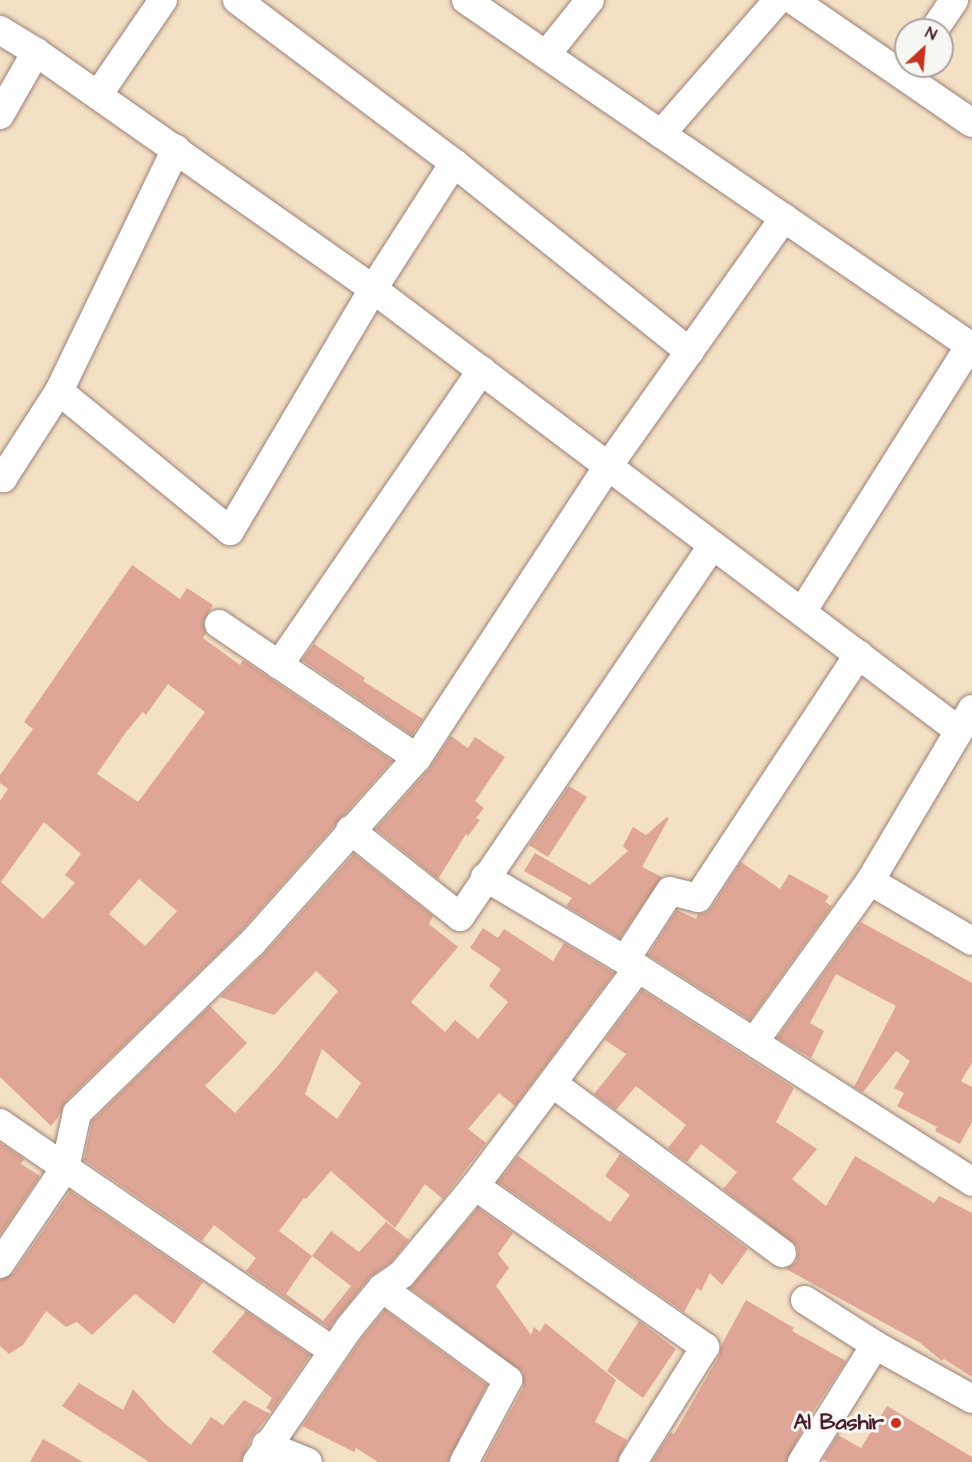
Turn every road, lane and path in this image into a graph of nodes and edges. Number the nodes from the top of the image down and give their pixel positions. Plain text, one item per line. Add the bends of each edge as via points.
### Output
1 (163, 0) edge
2 (237, 0) edge
3 (466, 0) edge
4 (590, 0) edge
5 (778, 0) edge
6 (793, 0) edge
7 (954, 0) edge
8 (942, 18) edge
9 (0, 30) edge
10 (36, 52) junction
11 (546, 55) junction
12 (894, 63) edge
13 (915, 78) edge
14 (98, 95) junction
15 (0, 115) edge
16 (972, 123) edge
17 (661, 134) junction
18 (176, 149) junction
19 (454, 163) junction
20 (784, 218) junction
21 (373, 289) junction
22 (971, 346) edge
23 (690, 352) junction
24 (482, 370) junction
25 (59, 391) junction
26 (609, 465) junction
27 (0, 476) edge
28 (712, 546) junction
29 (802, 612) junction
30 (219, 624) dead end
31 (859, 654) junction
32 (279, 665) junction
33 (965, 719) edge
34 (417, 758) junction
35 (350, 830) junction
36 (485, 877) junction
37 (870, 881) junction
38 (972, 940) edge
39 (632, 964) junction
40 (754, 1042) junction
41 (552, 1083) junction
42 (0, 1123) edge
43 (65, 1168) junction
44 (972, 1182) edge
45 (475, 1186) junction
46 (782, 1253) dead end
47 (0, 1264) edge
48 (382, 1288) junction
49 (805, 1300) dead end
50 (875, 1345) junction
51 (332, 1350) junction
52 (972, 1399) edge
53 (262, 1454) edge
54 (308, 1462) edge
55 (464, 1462) edge
56 (633, 1462) edge
57 (802, 1462) edge

1 - 14 street
2 - 19 street
3 - 11 street
4 - 11 street
5 - 17 street
6 - 12 street
7 - 8 street
9 - 10 street
10 - 14 street
10 - 15 street
11 - 17 street
13 - 16 street
14 - 18 street
17 - 20 street
18 - 21 street
18 - 25 street
19 - 21 street
19 - 23 street
20 - 22 street
20 - 23 street
21 - 24 street
21 - 25 street via 230,531
22 - 29 street
23 - 26 street
24 - 26 street
24 - 32 street
25 - 27 street via 3,478
26 - 28 street
26 - 34 street
28 - 29 street
28 - 36 street
29 - 31 street
30 - 32 street
31 - 33 street
31 - 39 street via 698,898 670,891
32 - 34 street
33 - 37 street
34 - 35 street
35 - 36 street via 460,917
35 - 43 street via 252,943 76,1113
36 - 39 street
37 - 38 street
37 - 40 street
39 - 40 street
39 - 41 street
40 - 44 street
41 - 45 street
41 - 46 street
42 - 43 street
43 - 47 street
43 - 51 street
45 - 48 street via 402,1274
45 - 56 street via 705,1347
48 - 51 street
48 - 55 street via 508,1380
49 - 50 street
50 - 52 street
50 - 57 street
51 - 53 street
53 - 54 street

